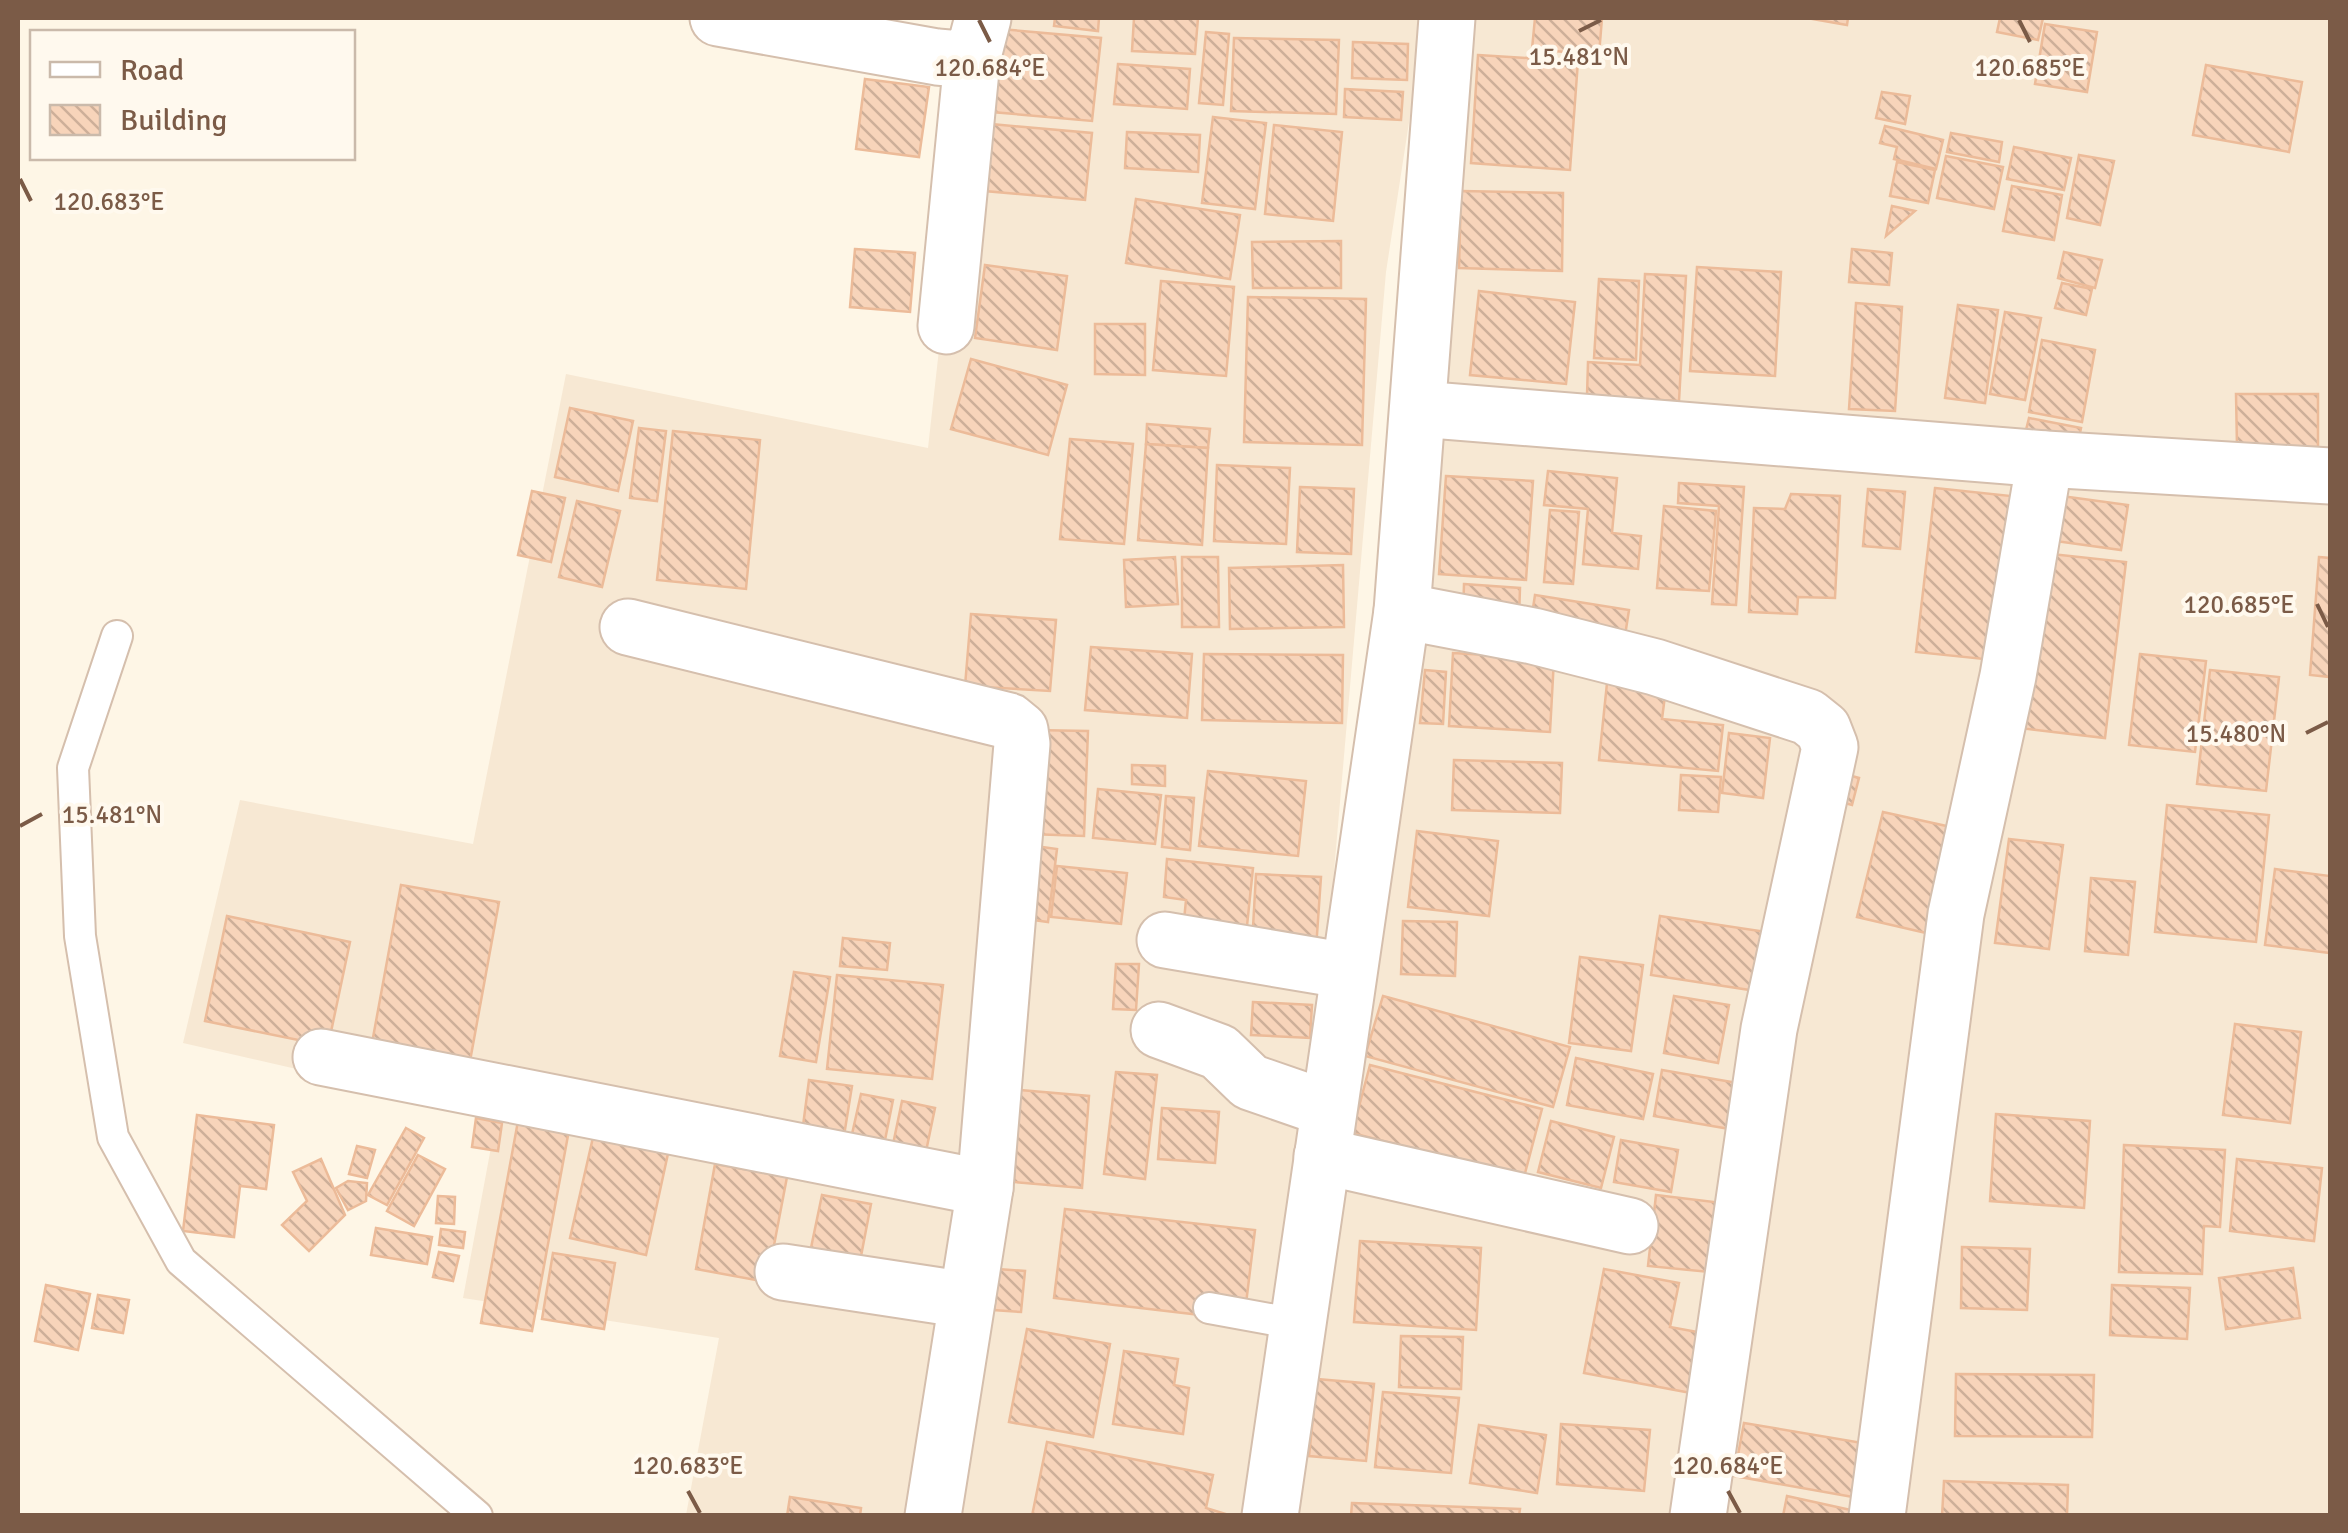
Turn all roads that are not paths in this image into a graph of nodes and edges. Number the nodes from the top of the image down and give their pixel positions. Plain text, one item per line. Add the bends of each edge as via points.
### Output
1 (718, 18) edge
2 (1447, 18) edge
3 (977, 39) edge
4 (946, 326) dead end
5 (1418, 409) junction
6 (2045, 459) junction
7 (2330, 476) edge
8 (1402, 611) junction
9 (628, 628) dead end
10 (117, 636) dead end
11 (1165, 940) dead end
12 (1348, 970) junction
13 (1159, 1030) dead end
14 (320, 1056) dead end
15 (1325, 1132) junction
16 (985, 1188) junction
17 (1630, 1226) dead end
18 (783, 1272) dead end
19 (968, 1300) junction
20 (1209, 1308) dead end
21 (1297, 1324) junction
22 (477, 1516) edge
23 (933, 1516) edge
24 (1270, 1516) edge
25 (1698, 1516) edge
26 (1877, 1516) edge

1 - 3 street via 937,57
2 - 5 street
3 - 4 street
5 - 6 street
5 - 8 street
6 - 7 street
6 - 26 street via 2008,676 1956,914
8 - 12 street
8 - 25 street via 1655,667 1808,717 1823,729 1830,748 1768,1029
9 - 16 street via 1010,720 1020,730
10 - 22 lane via 72,768 80,936 113,1138 181,1260
11 - 12 street
12 - 15 street
13 - 15 street via 1219,1052 1250,1082
14 - 16 street
15 - 17 street
15 - 21 street
16 - 19 street
18 - 19 street
19 - 23 street
20 - 21 lane
21 - 24 street

